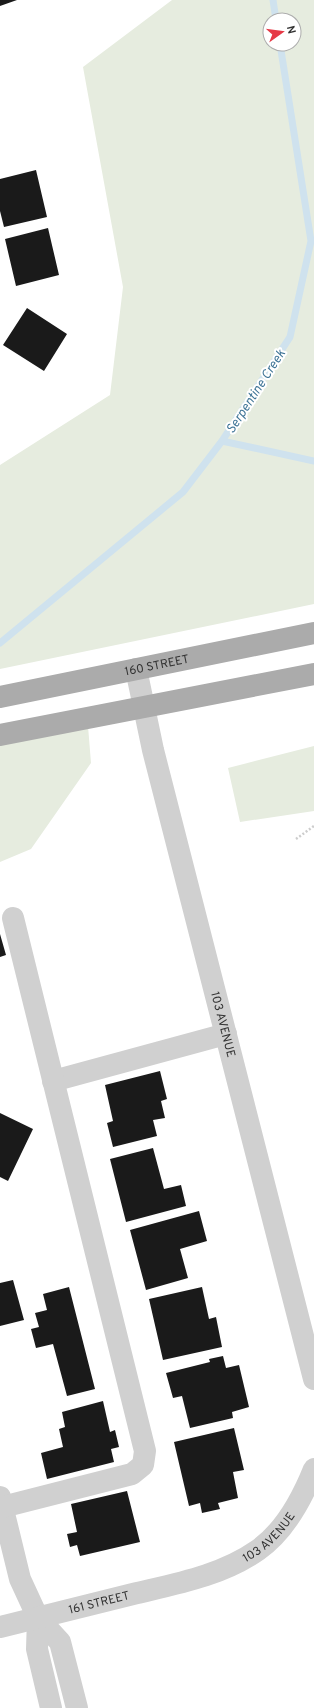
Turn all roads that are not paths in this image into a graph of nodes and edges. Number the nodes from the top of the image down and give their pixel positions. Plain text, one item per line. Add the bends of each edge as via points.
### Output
1 (314, 633) edge
2 (136, 669) junction
3 (314, 674) edge
4 (0, 698) edge
5 (144, 708) junction
6 (0, 735) edge
7 (13, 918) dead end
8 (226, 1034) junction
9 (53, 1081) junction
10 (314, 1379) edge
11 (314, 1469) edge
12 (1, 1502) edge
13 (199, 1578) joint
14 (38, 1618) junction
15 (0, 1627) edge
16 (51, 1708) edge
17 (77, 1708) edge

1 - 2 main road, 160 STREET
2 - 4 main road, 160 STREET
2 - 5 street, 103 AVENUE
3 - 5 main road
5 - 6 main road
5 - 8 street, 103 AVENUE
7 - 9 street
8 - 9 street
8 - 10 street, 103 AVENUE
9 - 12 street via 145,1451 143,1465 132,1474
11 - 13 street, 103 AVENUE via 294,1511 277,1532 258,1550
12 - 14 street via 20,1579
13 - 14 street, 161 STREET
14 - 15 street, 161 STREET
14 - 16 street via 37,1650
14 - 17 street via 60,1642

